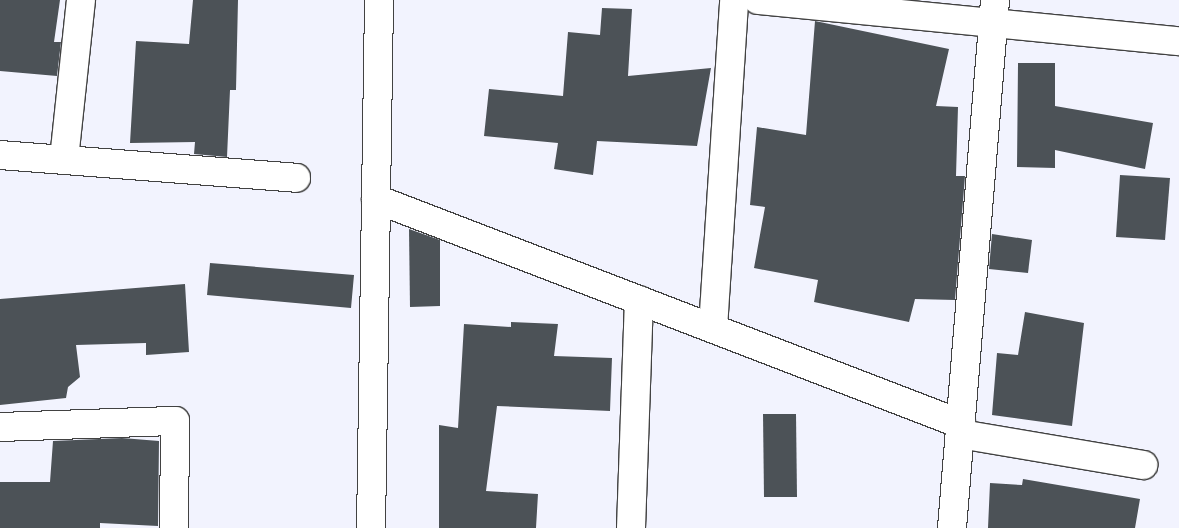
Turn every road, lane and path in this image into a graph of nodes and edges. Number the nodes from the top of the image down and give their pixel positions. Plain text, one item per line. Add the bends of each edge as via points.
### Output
1 (81, 0) edge
2 (379, 0) edge
3 (734, 0) edge
4 (758, 0) edge
5 (994, 12) edge
6 (1179, 41) edge
7 (0, 155) edge
8 (64, 159) junction
9 (296, 178) dead end
10 (376, 199) junction
11 (639, 300) junction
12 (713, 328) junction
13 (0, 427) edge
14 (960, 429) junction
15 (1142, 465) dead end
16 (174, 528) edge
17 (370, 528) edge
18 (631, 528) edge
19 (952, 528) edge

1 - 8 street
2 - 10 street
3 - 12 street
4 - 5 street
5 - 6 street
5 - 14 street
7 - 8 street
8 - 9 street
10 - 11 street
10 - 17 street
11 - 12 street
11 - 18 street
12 - 14 street
13 - 16 street via 175,421
14 - 15 street
14 - 19 street

